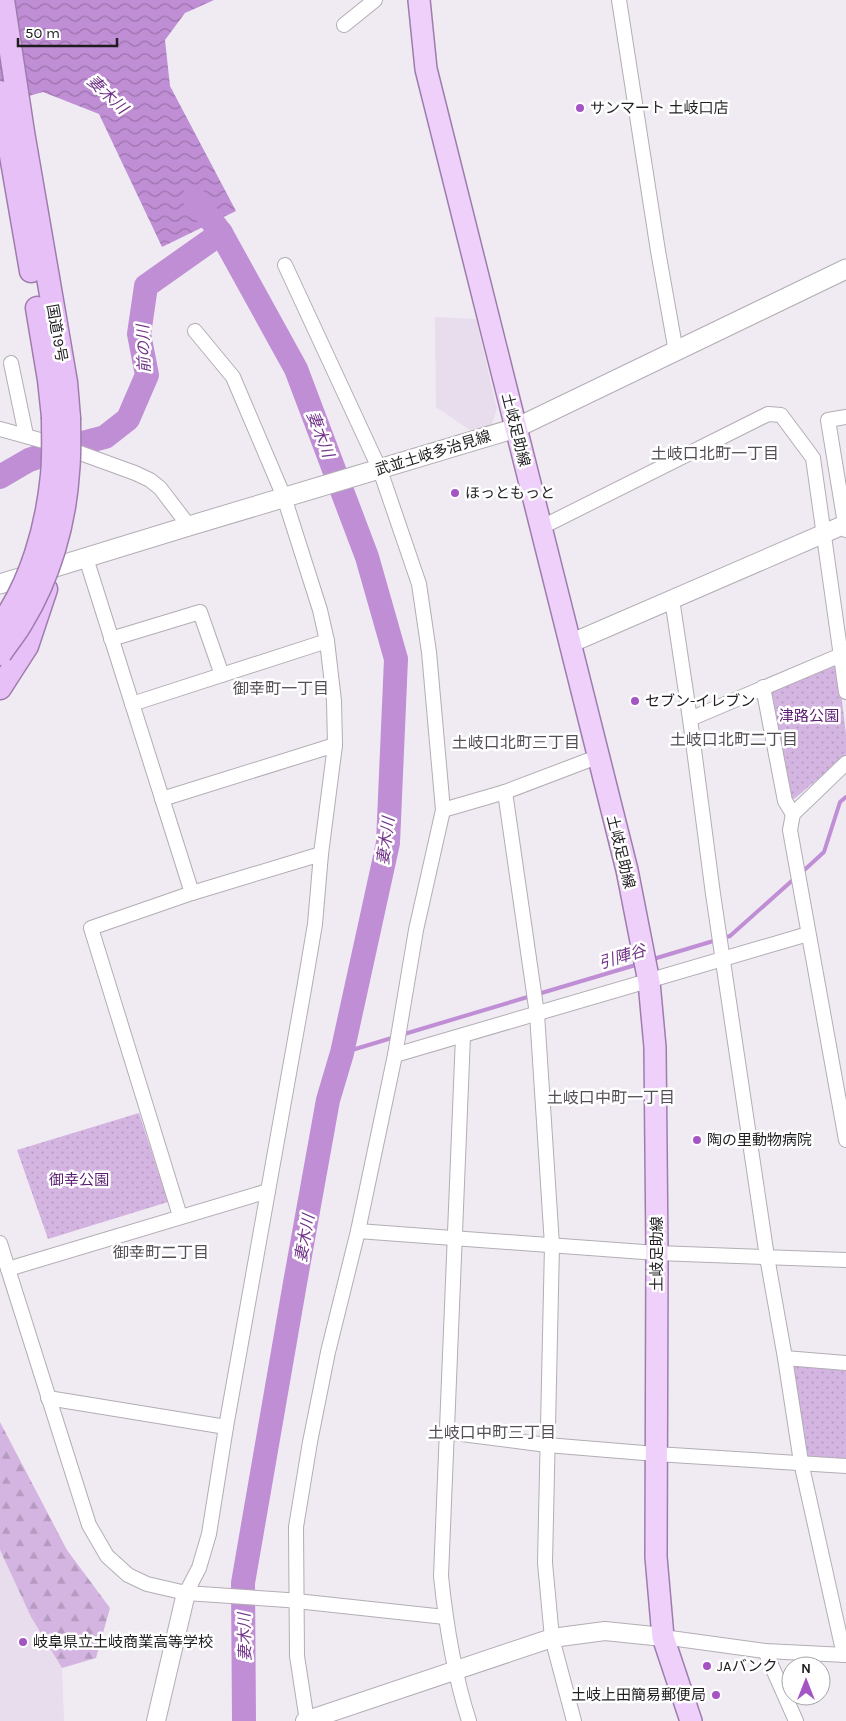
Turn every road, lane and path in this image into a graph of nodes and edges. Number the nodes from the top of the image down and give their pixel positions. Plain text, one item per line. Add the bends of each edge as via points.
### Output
1 (3, 0) edge
2 (375, 0) edge
3 (419, 0) edge
4 (424, 0) edge
5 (619, 0) edge
6 (344, 25) dead end
7 (0, 92) edge
8 (15, 134) junction
9 (286, 265) dead end
10 (846, 269) edge
11 (195, 331) dead end
12 (676, 352) junction
13 (11, 363) dead end
14 (61, 418) junction
15 (846, 418) edge
16 (516, 428) junction
17 (0, 429) edge
18 (26, 435) junction
19 (377, 471) junction
20 (287, 496) junction
21 (188, 526) junction
22 (846, 526) edge
23 (540, 528) junction
24 (823, 534) junction
25 (86, 558) junction
26 (43, 571) junction
27 (0, 584) edge
28 (672, 600) junction
29 (0, 626) edge
30 (111, 639) junction
31 (327, 641) junction
32 (569, 644) junction
33 (0, 654) edge
34 (841, 655) junction
35 (222, 675) junction
36 (763, 687) junction
37 (0, 688) edge
38 (846, 692) edge
39 (132, 704) junction
40 (690, 719) junction
41 (335, 745) junction
42 (597, 757) junction
43 (846, 762) edge
44 (505, 792) junction
45 (162, 799) junction
46 (443, 810) junction
47 (792, 814) junction
48 (320, 854) junction
49 (192, 894) junction
50 (808, 934) junction
51 (723, 959) junction
52 (649, 982) junction
53 (537, 1014) junction
54 (463, 1036) junction
55 (395, 1055) junction
56 (846, 1136) edge
57 (268, 1191) junction
58 (180, 1216) junction
59 (358, 1231) junction
60 (454, 1238) junction
61 (0, 1243) edge
62 (552, 1245) junction
63 (657, 1253) junction
64 (767, 1258) junction
65 (846, 1260) edge
66 (8, 1269) junction
67 (785, 1358) junction
68 (846, 1363) edge
69 (48, 1398) junction
70 (226, 1427) junction
71 (446, 1432) junction
72 (547, 1445) junction
73 (656, 1454) junction
74 (801, 1462) junction
75 (846, 1466) edge
76 (193, 1594) junction
77 (292, 1600) junction
78 (445, 1617) junction
79 (663, 1637) junction
80 (552, 1638) junction
81 (765, 1651) junction
82 (845, 1655) edge
83 (456, 1671) junction
84 (156, 1721) edge
85 (307, 1721) edge
86 (470, 1721) edge
87 (574, 1721) edge
88 (691, 1721) edge
89 (796, 1721) edge

1 - 8 highway, 国道19号
2 - 6 street
3 - 4 street
3 - 16 main road, 土岐足助線 via 426,69
5 - 12 street
7 - 8 highway, 国道19号
8 - 14 highway, 国道19号 via 50,380
9 - 19 street
10 - 12 main road, 武並土岐多治見線
11 - 20 street via 232,377
12 - 16 main road, 武並土岐多治見線
13 - 18 street
14 - 29 highway, 国道19号, bridge via 38,546 24,586
14 - 33 highway, 国道19号, bridge via 68,471 64,510 40,586 22,622
15 - 22 street via 828,420
16 - 19 main road, 武並土岐多治見線
16 - 23 main road, 土岐足助線
17 - 18 street
18 - 21 street via 150,480 160,488
19 - 20 main road, 武並土岐多治見線
19 - 46 street via 419,584 430,661
20 - 21 main road, 武並土岐多治見線
20 - 31 street
21 - 25 main road, 武並土岐多治見線
22 - 24 street
23 - 24 street via 768,414 781,415 813,458
23 - 32 main road, 土岐足助線
24 - 28 street
24 - 34 street
25 - 26 main road, 武並土岐多治見線
25 - 30 street
26 - 27 main road, 武並土岐多治見線
26 - 37 highway via 46,586 27,646
28 - 32 street
28 - 40 street
30 - 35 street via 200,612
30 - 39 street
31 - 35 street
31 - 41 street
32 - 42 main road, 土岐足助線
34 - 36 street
34 - 38 street
35 - 39 street
36 - 40 street
36 - 47 street via 785,801
39 - 45 street
40 - 51 street
41 - 45 street
41 - 48 street
42 - 44 street
42 - 52 main road, 土岐足助線 via 627,870
43 - 47 street
44 - 46 street
44 - 53 street
45 - 49 street
46 - 55 street via 416,930
47 - 50 street via 790,830
48 - 49 street
48 - 57 street via 315,924
49 - 58 street via 91,928
50 - 51 street
50 - 56 street
51 - 52 street
51 - 64 street
52 - 53 street
52 - 63 main road, 土岐足助線 via 655,1047
53 - 54 street
53 - 62 street
54 - 55 street
54 - 60 street
55 - 59 street
57 - 58 street
57 - 70 street
58 - 66 street
59 - 60 street
59 - 77 street via 328,1352 307,1461 296,1527
60 - 62 street
60 - 71 street
61 - 66 street
62 - 63 street
62 - 72 street
63 - 64 street
63 - 73 main road, 土岐足助線
64 - 65 street
64 - 67 street
66 - 69 street
67 - 68 street
67 - 74 street
69 - 70 street
69 - 76 street via 89,1526 107,1556 128,1575 147,1584
70 - 76 street via 209,1534
71 - 72 street
71 - 78 street via 441,1576
72 - 73 street
72 - 80 street via 545,1562
73 - 74 street
73 - 79 main road, 土岐足助線 via 656,1557
74 - 75 street
74 - 82 street
76 - 77 street
76 - 84 street
77 - 78 street
77 - 85 street
78 - 83 street
79 - 80 street via 605,1631
79 - 81 street
79 - 88 main road, 土岐足助線
80 - 83 street
80 - 87 street
81 - 82 street
81 - 89 street
83 - 85 street
83 - 86 street

